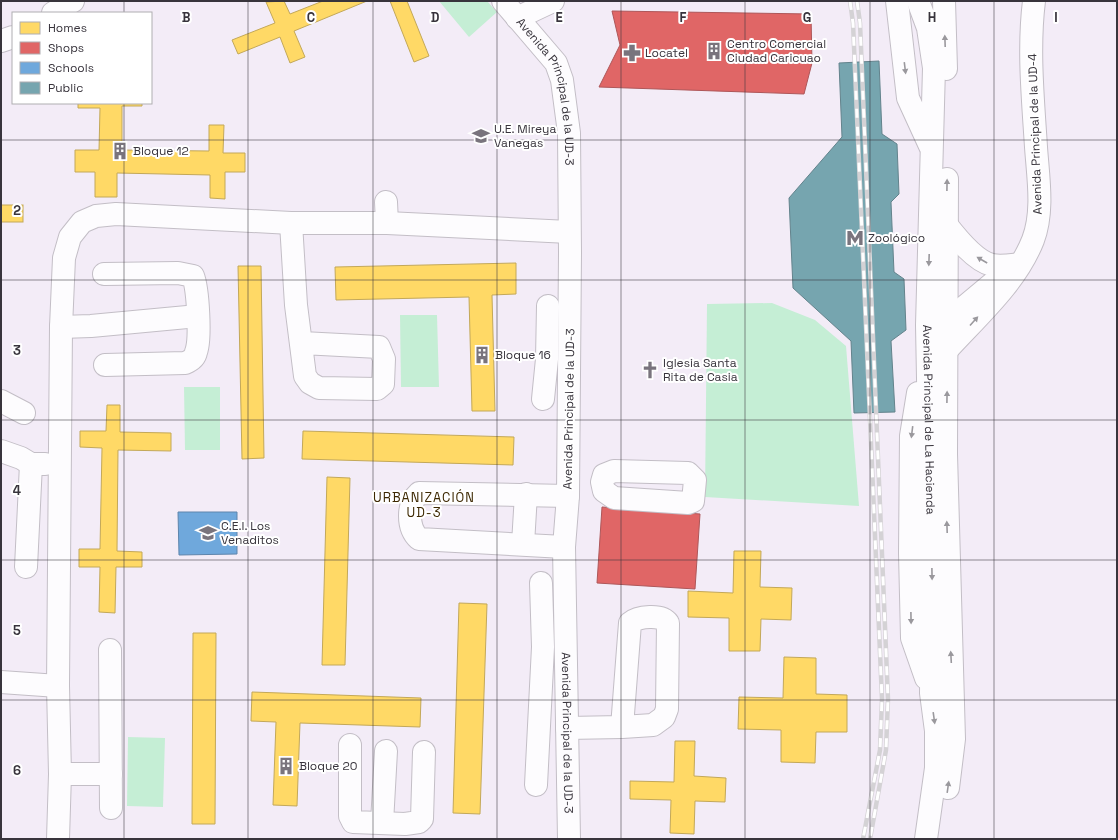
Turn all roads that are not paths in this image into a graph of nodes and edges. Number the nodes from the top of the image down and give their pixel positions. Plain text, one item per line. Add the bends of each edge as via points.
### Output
1 (73, 1) edge
2 (503, 1) edge
3 (553, 1) edge
4 (897, 1) edge
5 (918, 1) edge
6 (944, 1) edge
7 (1034, 1) edge
8 (54, 12) edge
9 (517, 18) junction
10 (12, 37) edge
11 (1, 41) edge
12 (933, 151) junction
13 (291, 223) junction
14 (946, 224) junction
15 (570, 232) junction
16 (1020, 264) junction
17 (104, 274) dead end
18 (548, 306) dead end
19 (198, 316) junction
20 (936, 324) junction
21 (61, 327) junction
22 (302, 343) dead end
23 (938, 352) junction
24 (547, 359) junction
25 (569, 361) junction
26 (105, 365) dead end
27 (543, 399) dead end
28 (1, 401) edge
29 (24, 413) dead end
30 (1, 451) edge
31 (31, 464) junction
32 (60, 464) junction
33 (602, 482) dead end
34 (568, 487) junction
35 (526, 494) junction
36 (523, 544) junction
37 (564, 547) junction
38 (26, 567) dead end
39 (541, 583) dead end
40 (543, 647) junction
41 (566, 648) junction
42 (110, 650) dead end
43 (1, 682) edge
44 (58, 686) junction
45 (622, 727) junction
46 (567, 728) junction
47 (350, 745) dead end
48 (386, 751) dead end
49 (424, 752) dead end
50 (60, 774) junction
51 (111, 774) junction
52 (536, 785) dead end
53 (111, 808) dead end
54 (382, 823) junction
55 (407, 832) edge
56 (58, 839) edge
57 (569, 839) edge
58 (926, 839) edge
59 (940, 839) edge

1 - 8 street
2 - 9 street, Avenida Principal de la UD-3
3 - 9 street
4 -> 12 street via 908,98
5 - 12 street, Avenida Principal de La Hacienda via 928,28 934,68
14 -> 6 street, Avenida Principal de La Hacienda via 948,138
7 - 16 street, Avenida Principal de la UD-4 via 1031,31 1039,220 1033,241
9 - 15 street, Avenida Principal de la UD-3 via 556,63 562,80 569,133
10 - 11 street
12 -> 20 street, Avenida Principal de La Hacienda
13 - 15 street via 386,212
13 - 21 street via 116,214 96,216 82,222 70,237 64,258
13 - 22 street via 296,305
16 -> 14 street via 992,265 982,261
14 - 20 street, Avenida Principal de La Hacienda
15 - 25 street, Avenida Principal de la UD-3
16 - 20 street, Avenida Principal de la UD-4
23 -> 16 street, Avenida Principal de la UD-4 via 1012,278
17 - 19 street via 178,273 193,276 197,287
18 - 24 street
19 - 21 street
19 - 26 street via 196,352 192,359 185,363
20 - 23 street, Avenida Principal de La Hacienda
21 - 32 street
23 -> 58 street, Avenida Principal de La Hacienda via 931,693 936,732 936,768
59 -> 23 street, Avenida Principal de La Hacienda via 954,739 947,511
24 - 25 street
24 - 27 street
25 - 34 street, Avenida Principal de la UD-3
28 - 29 street
30 - 31 street
31 - 32 street
31 - 38 street
32 - 44 street
33 - 34 street
34 - 35 street
34 - 37 street, Avenida Principal de la UD-3
35 - 36 street
35 - 36 street via 419,493 411,503 410,526 413,534 419,539
36 - 37 street
37 - 41 street, Avenida Principal de la UD-3
39 - 40 street
40 - 41 street
40 - 52 street
41 - 46 street, Avenida Principal de la UD-3
42 - 51 street
43 - 44 street
44 - 50 street
45 - 45 street via 653,725 664,717 667,709 668,623 662,618 640,618 630,623
45 - 46 street
46 - 57 street, Avenida Principal de la UD-3
47 - 54 street via 351,819 353,822
48 - 54 street
49 - 55 street via 422,819
50 - 51 street
50 - 56 street
51 - 53 street
54 - 55 street

